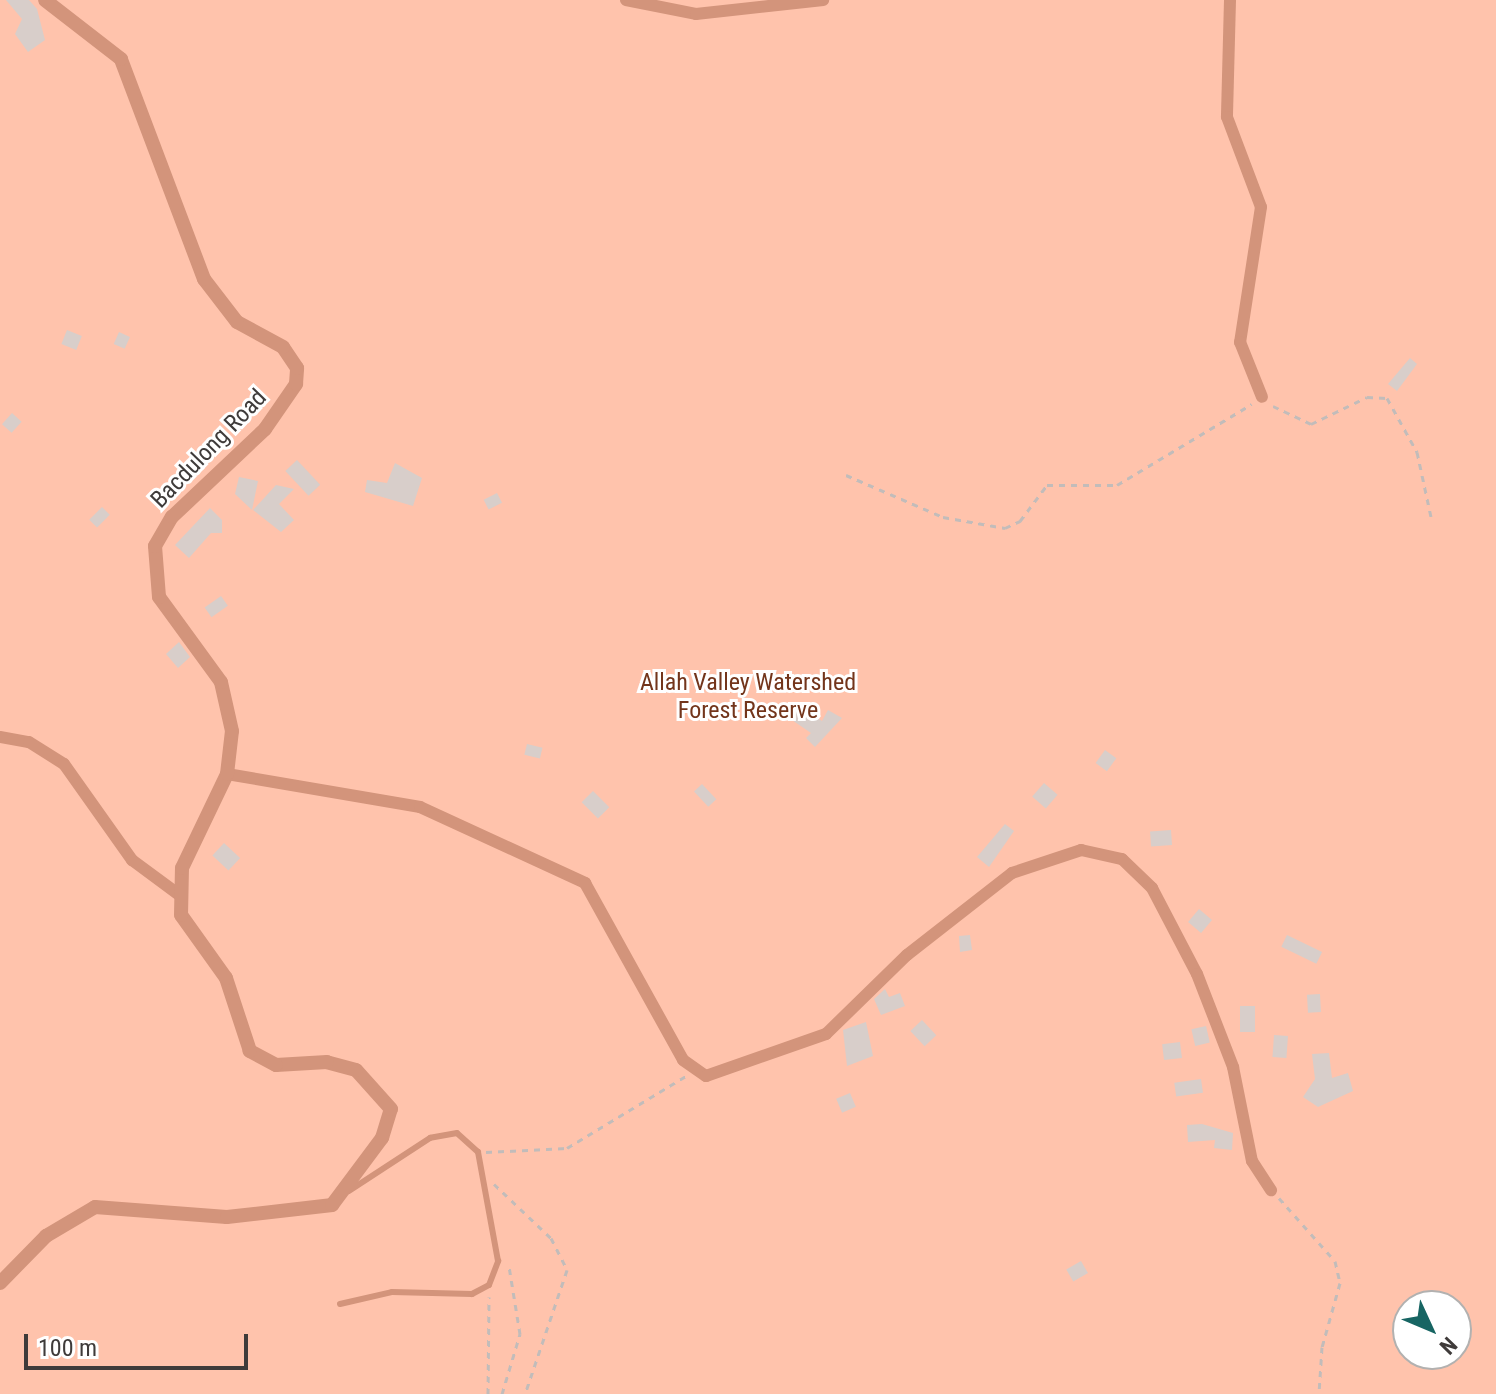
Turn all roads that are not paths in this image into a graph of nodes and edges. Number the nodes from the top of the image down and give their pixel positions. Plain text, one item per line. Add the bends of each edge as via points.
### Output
1 (45, 0) edge
2 (626, 0) edge
3 (823, 0) edge
4 (1230, 0) edge
5 (1262, 397) road end
6 (0, 737) edge
7 (227, 774) junction
8 (178, 894) junction
9 (1271, 1190) road end
10 (346, 1193) junction
11 (0, 1283) edge
12 (340, 1304) dead end

1 - 7 street, Bacdulong Road via 121,59 204,279 237,322 283,347 297,368 296,384 265,429 172,517 155,546 152,567 168,616 228,700
2 - 3 street via 696,14
4 - 5 street via 1227,117 1261,207 1240,342
6 - 8 street via 29,742 64,764 132,860
7 - 8 street, Bacdulong Road
7 - 9 street via 420,807 585,883 692,1071 725,1074 826,1034 907,955 1012,873 1081,850 1104,852 1152,888 1191,961 1233,1067 1252,1161
8 - 10 street via 193,935 226,978 250,1051 276,1065 342,1064 386,1097 390,1119
10 - 11 street via 320,1211 227,1217 95,1207 46,1236
10 - 12 lane via 430,1138 457,1133 478,1152 498,1261 489,1285 460,1296 392,1292

